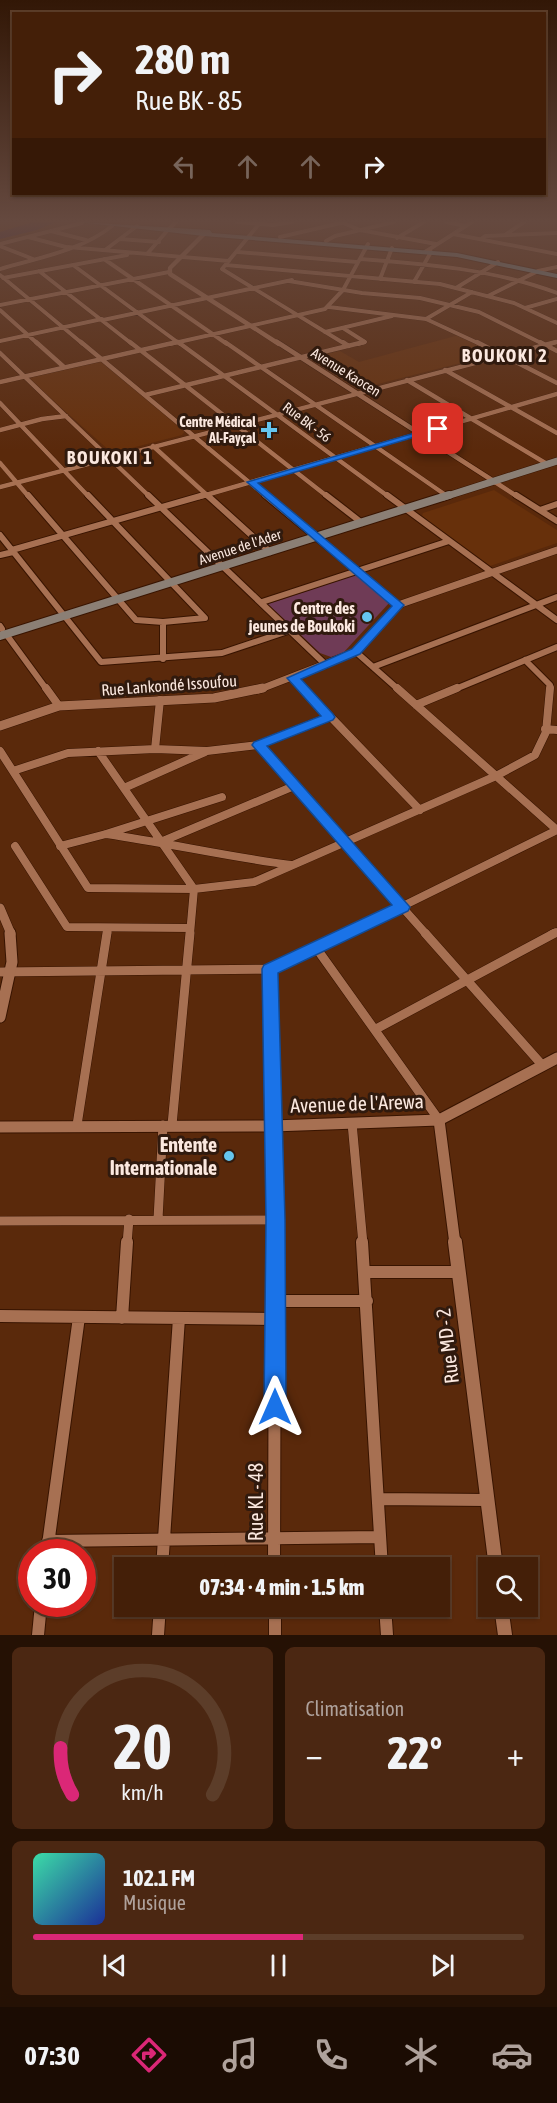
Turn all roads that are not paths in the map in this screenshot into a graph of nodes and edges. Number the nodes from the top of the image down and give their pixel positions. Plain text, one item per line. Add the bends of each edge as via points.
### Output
1 (34, 298) edge
2 (74, 298) edge
3 (118, 298) edge
4 (161, 298) edge
5 (201, 298) edge
6 (209, 298) edge
7 (270, 298) edge
8 (336, 298) edge
9 (421, 298) edge
10 (461, 298) edge
11 (495, 298) edge
12 (31, 299) junction
13 (557, 299) edge
14 (0, 305) edge
15 (171, 305) junction
16 (450, 305) junction
17 (329, 307) junction
18 (525, 308) junction
19 (0, 310) edge
20 (137, 312) junction
21 (400, 314) junction
22 (298, 315) junction
23 (557, 318) edge
24 (426, 319) junction
25 (102, 320) junction
26 (550, 320) junction
27 (557, 323) edge
28 (252, 326) junction
29 (65, 327) junction
30 (343, 328) junction
31 (325, 332) junction
32 (28, 334) junction
33 (215, 334) junction
34 (0, 340) edge
35 (180, 342) junction
36 (557, 342) edge
37 (545, 344) junction
38 (349, 346) junction
39 (142, 350) junction
40 (557, 351) edge
41 (0, 353) edge
42 (505, 354) junction
43 (301, 358) junction
44 (101, 359) junction
45 (64, 367) junction
46 (261, 367) junction
47 (445, 370) junction
48 (25, 376) junction
49 (225, 376) junction
50 (406, 380) junction
51 (0, 382) edge
52 (557, 383) edge
53 (187, 385) junction
54 (358, 392) junction
55 (557, 394) edge
56 (145, 395) junction
57 (0, 403) edge
58 (315, 404) junction
59 (513, 407) junction
60 (276, 414) junction
61 (66, 417) junction
62 (472, 419) junction
63 (21, 425) junction
64 (237, 425) junction
65 (0, 430) edge
66 (557, 433) edge
67 (421, 434) junction
68 (195, 435) junction
69 (153, 446) junction
70 (376, 447) junction
71 (110, 457) junction
72 (336, 459) junction
73 (557, 461) edge
74 (0, 463) edge
75 (547, 464) junction
76 (63, 470) junction
77 (294, 471) junction
78 (16, 482) junction
79 (252, 482) junction
80 (495, 482) junction
81 (0, 487) edge
82 (208, 495) junction
83 (447, 496) junction
84 (557, 504) edge
85 (162, 507) junction
86 (405, 509) junction
87 (540, 510) junction
88 (557, 521) edge
89 (113, 522) junction
90 (362, 523) junction
91 (0, 535) edge
92 (63, 536) junction
93 (318, 537) junction
94 (449, 541) junction
95 (557, 550) edge
96 (12, 551) junction
97 (270, 552) junction
98 (0, 555) edge
99 (224, 566) junction
100 (358, 571) junction
101 (494, 573) junction
102 (172, 583) junction
103 (557, 597) edge
104 (119, 600) junction
105 (262, 602) junction
106 (398, 605) junction
107 (536, 605) junction
108 (64, 617) junction
109 (557, 620) edge
110 (163, 622) junction
111 (291, 630) junction
112 (2, 631) edge
113 (557, 647) edge
114 (356, 652) junction
115 (163, 659) junction
116 (525, 660) junction
117 (326, 665) junction
118 (373, 667) junction
119 (293, 678) junction
120 (160, 700) junction
121 (416, 705) junction
122 (59, 706) junction
123 (329, 717) junction
124 (0, 726) edge
125 (545, 729) junction
126 (557, 730) edge
127 (258, 745) junction
128 (155, 749) junction
129 (0, 751) edge
130 (98, 751) junction
131 (207, 751) junction
132 (13, 771) junction
133 (496, 776) junction
134 (294, 786) junction
135 (124, 788) junction
136 (222, 796) dead end
137 (420, 810) junction
138 (147, 820) junction
139 (557, 830) edge
140 (106, 834) junction
141 (161, 841) junction
142 (345, 843) junction
143 (15, 846) dead end
144 (60, 846) junction
145 (293, 866) junction
146 (194, 889) junction
147 (402, 907) junction
148 (0, 908) edge
149 (190, 928) junction
150 (108, 929) junction
151 (557, 932) edge
152 (317, 949) junction
153 (270, 969) junction
154 (186, 970) junction
155 (102, 971) junction
156 (5, 972) edge
157 (467, 981) junction
158 (0, 1017) edge
159 (376, 1029) junction
160 (557, 1058) edge
161 (543, 1066) junction
162 (439, 1120) junction
163 (352, 1123) junction
164 (77, 1125) junction
165 (168, 1125) junction
166 (273, 1126) junction
167 (0, 1127) edge
168 (129, 1218) junction
169 (158, 1219) junction
170 (275, 1220) junction
171 (0, 1221) edge
172 (365, 1272) junction
173 (459, 1272) junction
174 (276, 1301) junction
175 (367, 1301) junction
176 (0, 1317) edge
177 (79, 1317) junction
178 (122, 1318) junction
179 (179, 1318) junction
180 (276, 1319) junction
181 (379, 1499) junction
182 (486, 1500) junction
183 (380, 1537) junction
184 (49, 1539) edge
185 (274, 1539) junction
186 (164, 1540) junction
187 (96, 1544) edge
188 (163, 1557) edge
189 (274, 1557) edge
190 (381, 1557) edge
191 (494, 1557) edge
192 (40, 1617) edge
193 (159, 1617) edge
194 (275, 1617) edge
195 (386, 1617) edge
196 (503, 1617) edge
197 (38, 1635) edge
198 (158, 1635) edge
199 (275, 1635) edge
200 (387, 1635) edge
201 (505, 1635) edge

1 - 12 street
2 - 25 street
3 - 20 street, Rue BK - 56
4 - 15 street
5 - 15 street
6 - 28 street, Avenue Kaocen
7 - 22 street
8 - 17 street
9 - 16 street
10 - 16 street
11 - 18 street
12 - 14 street
12 - 29 street
13 - 18 street
15 - 20 street
15 - 33 street
16 - 24 street
16 - 37 street via 484,314
17 - 21 street
17 - 22 street
18 - 26 street
19 - 32 street
20 - 25 street
20 - 35 street, Rue BK - 56
21 - 24 street
21 - 30 street
22 - 28 street
22 - 31 street
23 - 26 street
24 - 42 street
25 - 29 street
25 - 39 street
26 - 27 street
28 - 33 street
28 - 43 street, Avenue Kaocen
29 - 32 street
29 - 44 street
30 - 31 street
30 - 38 street via 365,341
31 - 38 street
32 - 34 street
32 - 45 street
33 - 35 street
33 - 46 street
35 - 39 street
35 - 49 street, Rue BK - 56
36 - 37 street
37 - 40 street
37 - 42 street
38 - 43 street
39 - 44 street
39 - 53 street
41 - 48 street
42 - 47 street
42 - 52 street
43 - 46 street
43 - 54 street, Avenue Kaocen
44 - 45 street
44 - 56 street
45 - 48 street
46 - 49 street
46 - 58 street
47 - 50 street
47 - 59 street
48 - 51 street
48 - 61 street
49 - 53 street
49 - 60 street, Rue BK - 56
50 - 54 street
50 - 62 street
53 - 56 street
53 - 64 street
54 - 58 street
54 - 67 street, Avenue Kaocen
55 - 59 street
56 - 68 street
57 - 63 street
58 - 60 street
58 - 70 street
59 - 62 street
59 - 66 street
60 - 64 street
60 - 72 street, Rue BK - 56
61 - 63 street
61 - 71 street
62 - 67 street
62 - 75 street
63 - 65 street
63 - 76 street
64 - 68 street
64 - 77 street
67 - 70 street
67 - 80 street, Avenue Kaocen
68 - 69 street
68 - 79 street
69 - 71 street
69 - 82 street
70 - 72 street
70 - 83 street
71 - 76 street
71 - 85 street
72 - 77 street
72 - 86 street, Rue BK - 56
73 - 75 main road, Avenue de l'Ader
74 - 78 street
75 - 80 main road, Avenue de l'Ader
76 - 78 street
76 - 89 street
77 - 79 street
77 - 90 street
78 - 81 street
78 - 92 street
79 - 82 street
79 - 93 street
80 - 83 main road, Avenue de l'Ader
80 - 87 street
82 - 85 street
82 - 97 street
83 - 86 main road, Avenue de l'Ader
84 - 87 street
85 - 89 street
85 - 99 street
86 - 90 main road, Avenue de l'Ader
86 - 94 street, Rue BK - 56
87 - 88 street
89 - 92 street
89 - 102 street
90 - 93 main road, Avenue de l'Ader
91 - 96 street
92 - 96 street
92 - 104 street
93 - 97 main road, Avenue de l'Ader
93 - 100 street
94 - 100 street
94 - 101 street, Rue BK - 56
95 - 101 street, Rue Lankondé Issoufou
96 - 98 street
96 - 108 street
97 - 99 main road, Avenue de l'Ader
99 - 102 main road, Avenue de l'Ader
99 - 105 street
100 - 105 street
100 - 106 street
101 - 106 street, Rue Lankondé Issoufou
101 - 107 street, Rue BK - 56
102 - 104 main road, Avenue de l'Ader
102 - 110 street via 205,617
103 - 107 street
104 - 108 main road, Avenue de l'Ader
104 - 110 street via 138,621
105 - 111 street
106 - 114 street, Rue Lankondé Issoufou
107 - 109 street, Rue BK - 56
107 - 118 street
108 - 112 main road, Avenue de l'Ader
108 - 115 street via 101,662
110 - 115 street
111 - 115 street via 227,652
111 - 117 street
112 - 122 street
113 - 116 street
114 - 117 street, Rue Lankondé Issoufou
114 - 118 street
116 - 121 street
116 - 125 street via 550,685
117 - 119 street, Rue Lankondé Issoufou
118 - 121 street
119 - 120 street, Rue Lankondé Issoufou via 232,696
119 - 123 street
120 - 122 street, Rue Lankondé Issoufou
120 - 128 street
121 - 133 street
122 - 124 street, Rue Lankondé Issoufou
123 - 127 street
123 - 137 street
125 - 126 street
125 - 133 street via 535,755
127 - 131 street
127 - 134 street
128 - 130 street
128 - 131 street
129 - 132 street
130 - 132 street via 68,753
130 - 135 street
131 - 135 street
132 - 144 street
133 - 137 street
133 - 139 street
134 - 141 street
134 - 142 street
135 - 138 street
136 - 138 street
137 - 142 street
138 - 140 street
138 - 141 street
139 - 147 street
140 - 141 street
140 - 144 street
141 - 145 street via 228,857
141 - 146 street
142 - 145 street
142 - 147 street
143 - 150 street via 64,925
144 - 146 street via 88,888
145 - 146 street via 254,882
146 - 149 street
147 - 152 street
147 - 157 street
148 - 156 street via 14,942
149 - 150 street
149 - 154 street
150 - 155 street
151 - 157 street
152 - 153 street
152 - 159 street
153 - 154 street
153 - 166 street, Rue KL - 48
154 - 155 street
154 - 165 street
155 - 156 street
155 - 164 street
156 - 158 street
157 - 159 street
157 - 161 street
159 - 162 street
160 - 161 street, Avenue de l'Arewa
161 - 162 street, Avenue de l'Arewa
162 - 163 street, Avenue de l'Arewa
162 - 173 street, Rue MD - 2
163 - 166 street, Avenue de l'Arewa
163 - 172 street
164 - 165 street, Avenue de l'Arewa
164 - 167 street, Avenue de l'Arewa
165 - 166 street, Avenue de l'Arewa
165 - 169 street
166 - 170 street, Rue KL - 48
168 - 169 street
168 - 171 street
168 - 178 street
169 - 170 street
170 - 174 street, Rue KL - 48
172 - 173 street
172 - 175 street
173 - 182 street, Rue MD - 2
174 - 175 street
174 - 180 street, Rue KL - 48
175 - 181 street
176 - 177 street
177 - 178 street
177 - 184 street
178 - 179 street
179 - 180 street
179 - 186 street
180 - 185 street, Rue KL - 48
181 - 182 street
181 - 183 street
182 - 191 street, Rue MD - 2
183 - 185 street
183 - 190 street
185 - 186 street
185 - 189 street, Rue KL - 48
186 - 187 street
186 - 188 street
192 - 197 street
193 - 198 street
194 - 199 street
195 - 200 street
196 - 201 street

